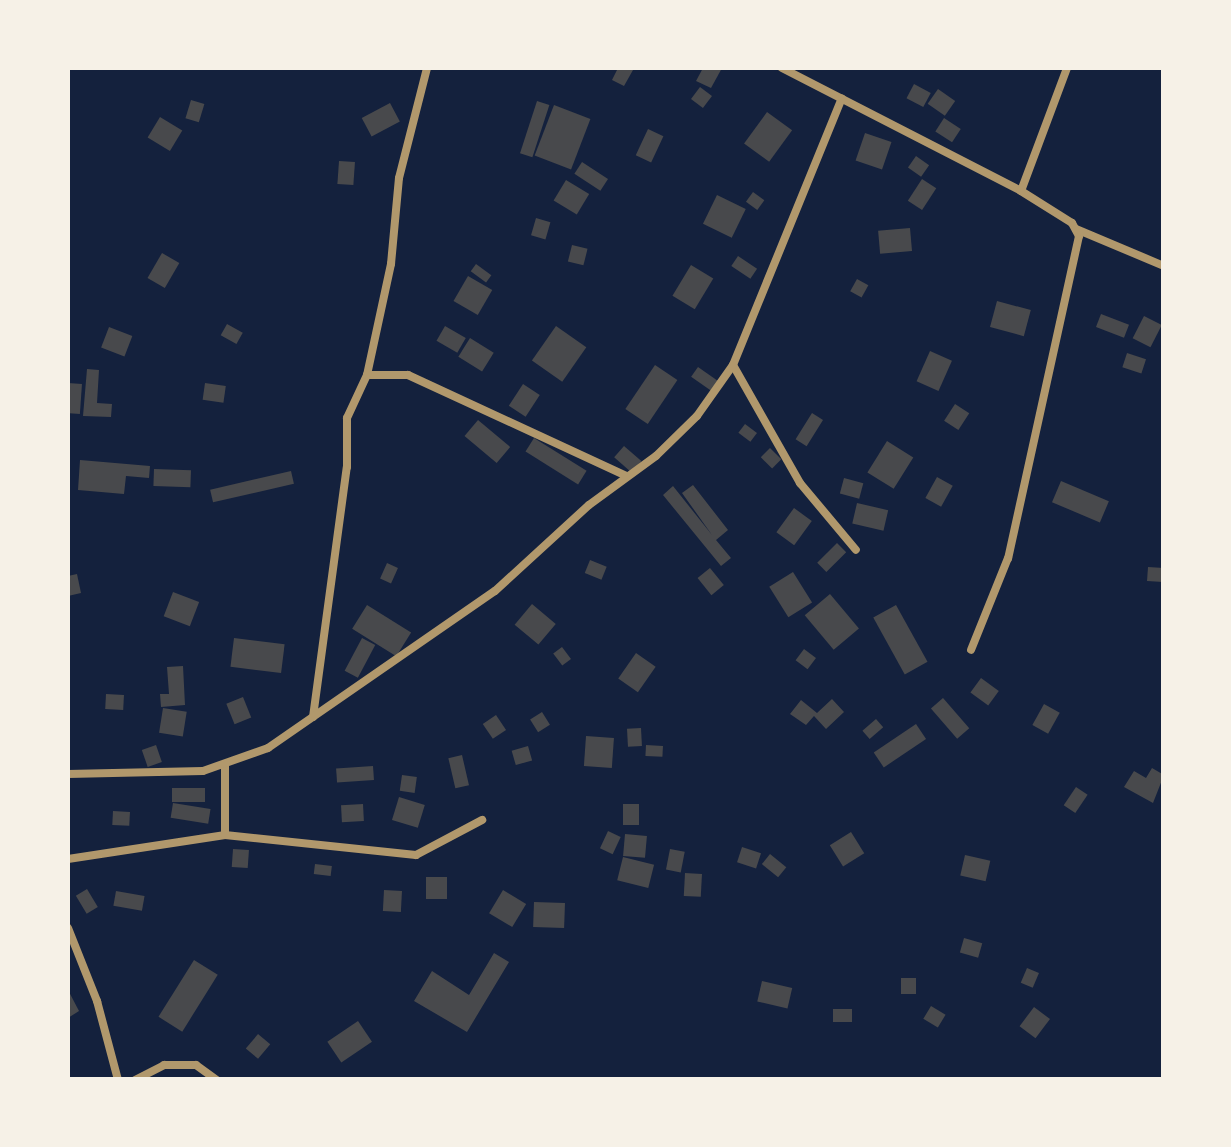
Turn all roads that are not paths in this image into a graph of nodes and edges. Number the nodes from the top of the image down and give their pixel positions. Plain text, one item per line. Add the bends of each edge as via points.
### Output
1 (427, 68) edge
2 (782, 68) edge
3 (1067, 68) edge
4 (842, 98) junction
5 (1021, 191) junction
6 (1076, 228) junction
7 (1164, 266) edge
8 (733, 365) junction
9 (367, 375) junction
10 (627, 476) junction
11 (856, 550) dead end
12 (971, 650) dead end
13 (313, 716) junction
14 (225, 766) junction
15 (68, 774) edge
16 (482, 820) dead end
17 (225, 835) junction
18 (68, 858) edge
19 (68, 928) edge
20 (118, 1080) edge
21 (135, 1080) edge
22 (217, 1080) edge

1 - 9 street via 399,178
2 - 4 street
3 - 5 street
4 - 5 street
4 - 8 street
5 - 6 street
6 - 7 street
6 - 12 street via 1051,382 1008,558
8 - 10 street via 697,416
8 - 11 street via 800,483
9 - 10 street via 408,375
9 - 13 street via 347,418 347,467
10 - 13 street via 495,591
13 - 14 street
14 - 15 street
14 - 17 street
16 - 17 street via 416,854
17 - 18 street
19 - 20 street via 98,1001
21 - 22 street via 164,1065 196,1065

